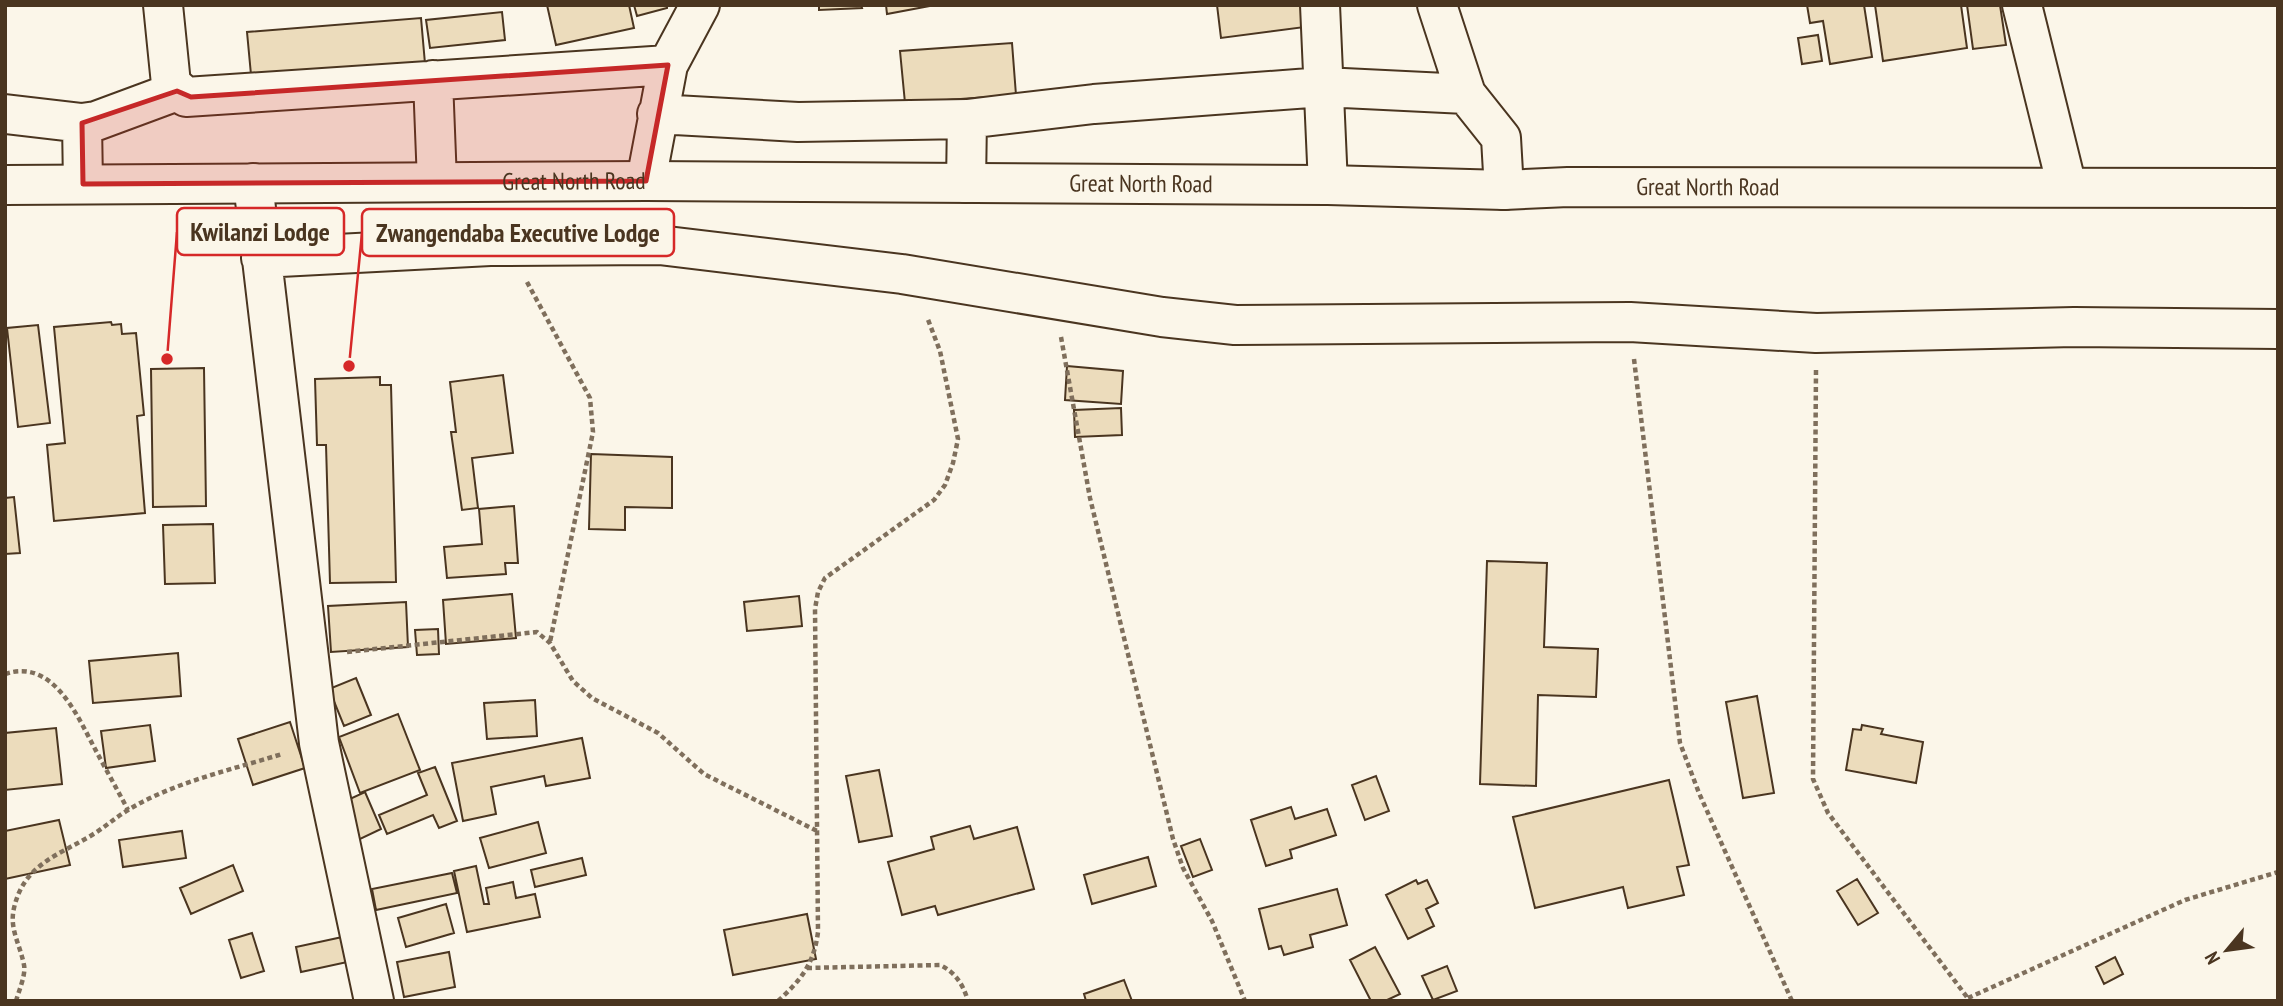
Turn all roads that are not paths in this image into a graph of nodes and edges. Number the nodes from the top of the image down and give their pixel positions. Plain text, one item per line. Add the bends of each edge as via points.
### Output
1 (163, 5) edge
2 (699, 5) edge
3 (1320, 5) edge
4 (1437, 5) edge
5 (2022, 5) edge
6 (668, 65) junction
7 (433, 80) junction
8 (1323, 87) junction
9 (177, 92) junction
10 (1466, 94) junction
11 (5, 114) edge
12 (657, 114) junction
13 (967, 119) junction
14 (82, 123) junction
15 (646, 181) junction
16 (437, 182) junction
17 (253, 183) junction
18 (966, 183) junction
19 (83, 184) junction
20 (5, 185) edge
21 (1328, 185) junction
22 (2067, 187) junction
23 (2278, 188) edge
24 (1504, 190) junction
25 (261, 258) junction
26 (2278, 329) edge
27 (374, 1001) edge

1 - 9 main road via 171,84
2 - 6 main road
3 - 8 main road
4 - 10 main road
5 - 22 main road
6 - 7 main road
6 - 12 main road
7 - 9 main road via 191,97
7 - 16 main road
8 - 10 main road
8 - 13 main road via 1094,104
8 - 21 main road
9 - 14 main road
10 - 24 main road via 1501,138
11 - 14 main road
12 - 13 main road via 798,121
12 - 15 main road
13 - 18 main road
14 - 19 main road
15 - 16 main road, Great North Road
15 - 18 main road, Great North Road
16 - 17 main road, Great North Road
17 - 19 main road, Great North Road
17 - 25 main road
18 - 21 main road, Great North Road
19 - 20 main road, Great North Road
21 - 24 main road, Great North Road
22 - 23 main road, Great North Road
22 - 24 main road, Great North Road
25 - 26 main road via 490,246 659,245 902,274 1235,325 1630,322 1816,333 2074,327
25 - 27 main road via 319,743

